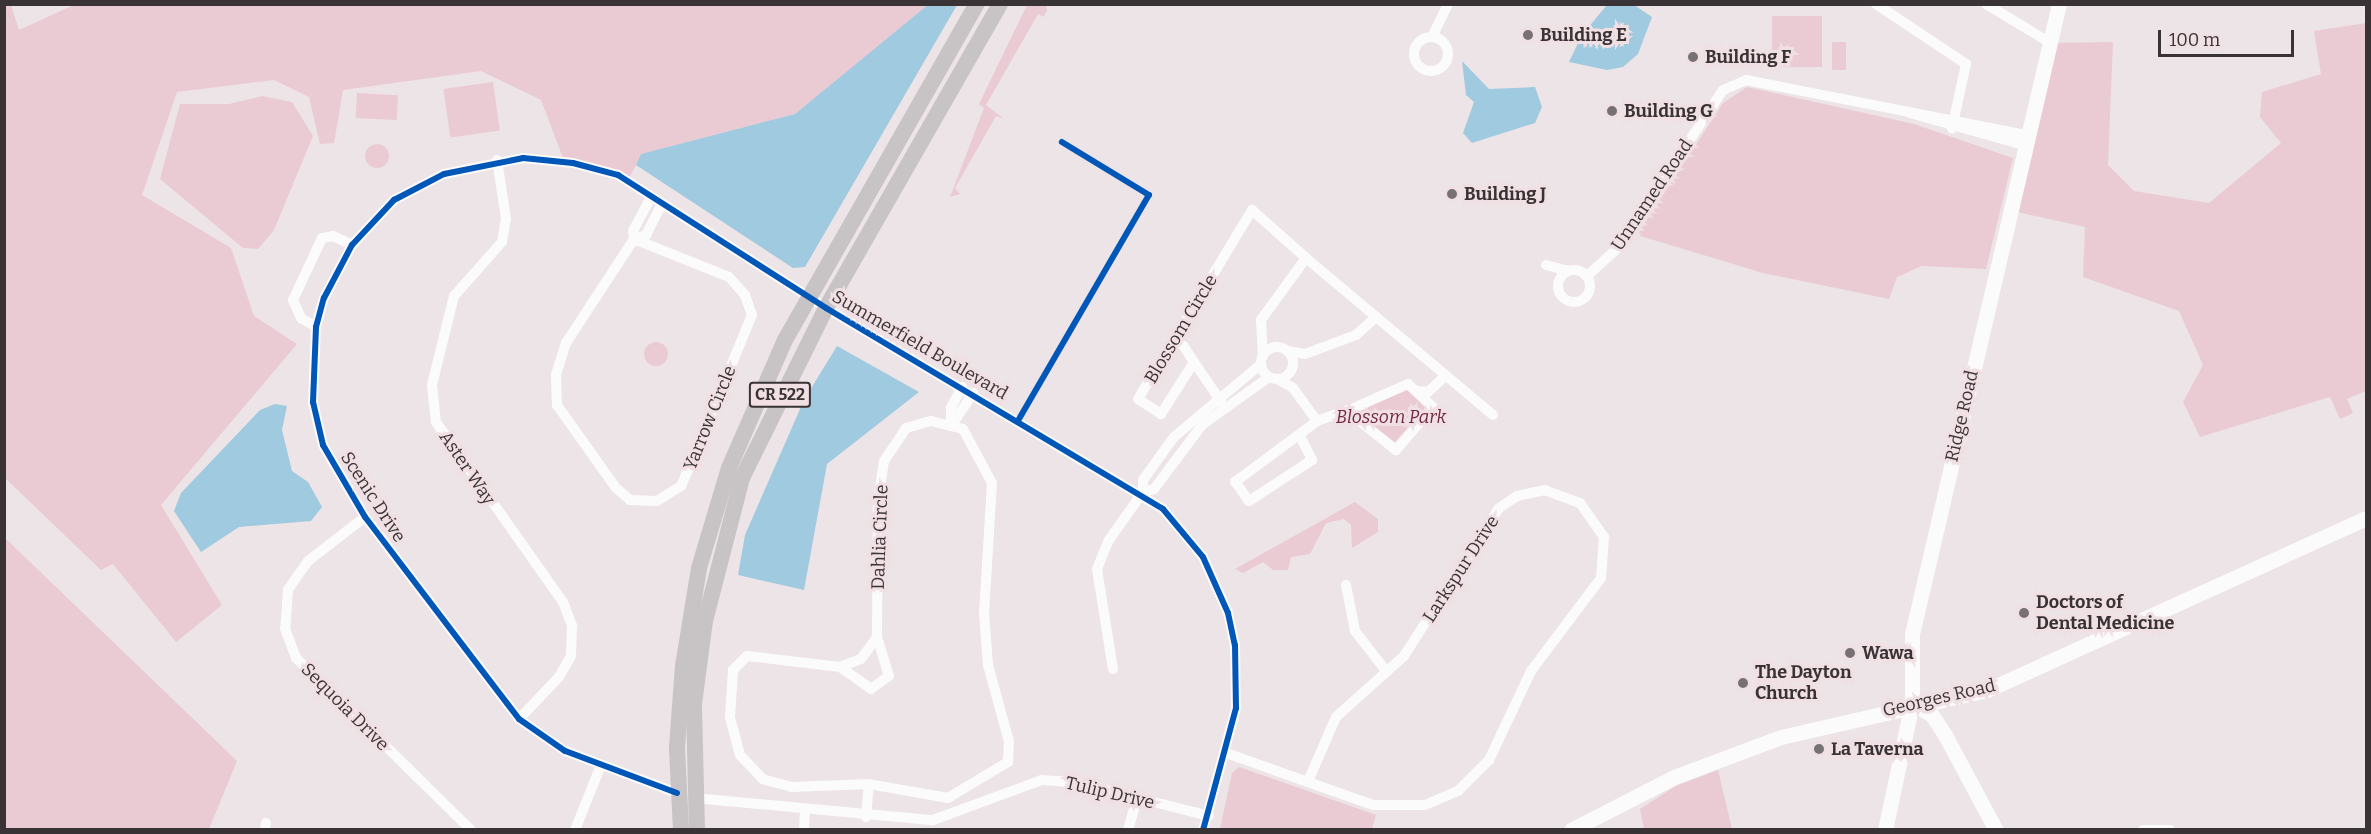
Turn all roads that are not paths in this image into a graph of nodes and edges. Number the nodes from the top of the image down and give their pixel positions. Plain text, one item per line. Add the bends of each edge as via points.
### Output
1 (977, 4) edge
2 (1000, 4) edge
3 (1448, 4) edge
4 (1876, 4) edge
5 (1986, 4) edge
6 (2059, 4) edge
7 (1432, 37) dead end
8 (2049, 42) junction
9 (1954, 122) junction
10 (2025, 140) junction
11 (497, 160) junction
12 (651, 197) junction
13 (662, 204) junction
14 (634, 239) junction
15 (352, 245) junction
16 (1306, 258) junction
17 (1546, 265) dead end
18 (1568, 271) junction
19 (1587, 276) junction
20 (809, 297) junction
21 (826, 308) junction
22 (1376, 317) junction
23 (316, 327) junction
24 (1177, 336) junction
25 (1261, 337) junction
26 (1275, 347) junction
27 (1287, 351) junction
28 (1305, 354) junction
29 (1262, 360) junction
30 (1194, 362) junction
31 (1292, 368) junction
32 (1445, 376) junction
33 (1273, 378) junction
34 (962, 387) junction
35 (1293, 388) junction
36 (1418, 391) junction
37 (973, 393) junction
38 (1217, 395) junction
39 (1224, 406) junction
40 (1348, 410) junction
41 (1493, 415) dead end
42 (1317, 421) junction
43 (951, 426) junction
44 (1300, 436) junction
45 (1143, 492) junction
46 (365, 518) junction
47 (2367, 519) edge
48 (1346, 585) dead end
49 (877, 637) junction
50 (840, 667) junction
51 (1113, 669) dead end
52 (1386, 671) junction
53 (1953, 697) junction
54 (1912, 703) junction
55 (519, 719) junction
56 (1946, 735) junction
57 (1226, 753) junction
58 (602, 765) junction
59 (1309, 779) junction
60 (869, 784) junction
61 (678, 793) junction
62 (694, 798) junction
63 (1137, 798) junction
64 (805, 812) junction
65 (1209, 816) junction
66 (866, 817) junction
67 (471, 830) edge
68 (575, 830) edge
69 (681, 830) edge
70 (697, 830) edge
71 (804, 830) edge
72 (1128, 830) edge
73 (1203, 830) edge
74 (1209, 830) edge
75 (1571, 830) edge
76 (1885, 830) edge
77 (1996, 830) edge
78 (2143, 830) edge
79 (2170, 830) edge

1 - 20 main road, CR 522
2 - 21 main road, CR 522
3 - 7 street
4 - 9 street via 1960,56 1965,74
5 - 8 street
6 - 8 street, Ridge Road
8 - 10 street, Ridge Road
9 - 10 street, Unnamed Road
9 - 19 street, Unnamed Road via 1755,78 1733,85 1715,100 1619,247
10 - 54 street, Ridge Road via 1912,634
11 - 12 street, Scenic Drive via 573,163 618,175
11 - 15 street, Scenic Drive via 444,174 394,201
11 - 55 street, Aster Way via 506,219 502,242 454,297 432,385 436,422 563,602 572,626 571,656 559,677
12 - 13 street, Scenic Drive
12 - 14 street, Yarrow Circle via 633,231
13 - 14 street, Yarrow Circle via 646,235
13 - 20 street, Scenic Drive
14 - 14 street, Yarrow Circle via 566,343 556,375 556,405 616,488 630,500 657,501 681,486 752,315 745,295 729,277
15 - 23 street, Scenic Drive
15 - 23 street via 333,236 322,238 293,300 301,318
16 - 22 street, Blossom Circle
16 - 24 street, Blossom Circle via 1252,210
16 - 25 street via 1261,320
17 - 18 street
18 - 19 street
18 - 19 street, Unnamed Road via 1558,290 1572,302 1587,297
20 - 21 street, Summerfield Boulevard
20 - 61 main road, CR 522 via 754,403 699,568 683,666
21 - 34 street, Summerfield Boulevard
21 - 62 main road, CR 522 via 742,478 722,543 694,704
22 - 28 street via 1356,335
22 - 32 street, Blossom Circle
23 - 46 street, Scenic Drive via 313,402 323,445
24 - 30 street
24 - 30 street, Blossom Circle via 1138,399 1161,414
25 - 26 street
25 - 29 street
26 - 27 street
26 - 29 street
27 - 28 street
27 - 31 street
28 - 31 street
29 - 33 street
29 - 38 street
30 - 38 street, Blossom Circle
31 - 33 street
31 - 35 street
32 - 36 street via 1428,392
32 - 41 street, Blossom Circle
33 - 35 street
33 - 39 street
34 - 37 street, Summerfield Boulevard
34 - 43 street via 951,408
35 - 42 street
36 - 40 street via 1408,384
36 - 40 street via 1433,407 1396,450
37 - 43 street
37 - 45 street, Summerfield Boulevard
38 - 39 street, Blossom Circle
38 - 45 street via 1174,437 1143,480
39 - 45 street via 1202,425 1154,489
40 - 42 street
42 - 44 street
43 - 49 street, Dahlia Circle via 931,422 906,428 884,461 878,501
43 - 60 street via 963,429 979,450 992,483 984,612 988,664 1009,742 1008,762 948,798
44 - 44 street via 1235,482 1249,501 1311,460
45 - 51 street via 1109,540 1097,569
45 - 57 street, Summerfield Boulevard via 1203,557 1228,613 1237,679
46 - 55 street, Scenic Drive
46 - 67 street, Sequoia Drive via 308,561 288,590 285,628 296,658
47 - 53 street, Georges Road via 1987,690
48 - 52 street via 1355,631
49 - 50 street via 861,659
49 - 50 street, Dahlia Circle via 889,676 871,689
50 - 60 street via 747,656 733,670 730,717 740,755 763,779 792,787
52 - 59 street, Larkspur Drive via 1336,717
52 - 59 street, Larkspur Drive via 1404,656 1485,526 1509,501 1545,490 1570,496 1590,513 1606,550 1601,578 1531,671 1481,771 1443,800 1405,808 1373,805
53 - 54 street, Georges Road
53 - 56 street via 1945,711
54 - 56 street via 1932,715
54 - 75 street, Georges Road via 1793,734 1703,765
54 - 76 street, Ridge Road
55 - 58 street, Scenic Drive via 565,750
56 - 77 street
57 - 59 street, Larkspur Drive
57 - 65 street, Summerfield Boulevard
58 - 61 street, Scenic Drive
58 - 68 street
60 - 66 street
61 - 69 main road, CR 522
62 - 64 street, Tulip Drive
62 - 70 main road, CR 522
63 - 65 street, Tulip Drive
63 - 66 street, Tulip Drive via 1074,782 1042,780 933,820
63 - 72 street
64 - 66 street, Tulip Drive
64 - 71 street
65 - 73 street, Summerfield Boulevard
65 - 74 street, Summerfield Boulevard
78 - 79 street

